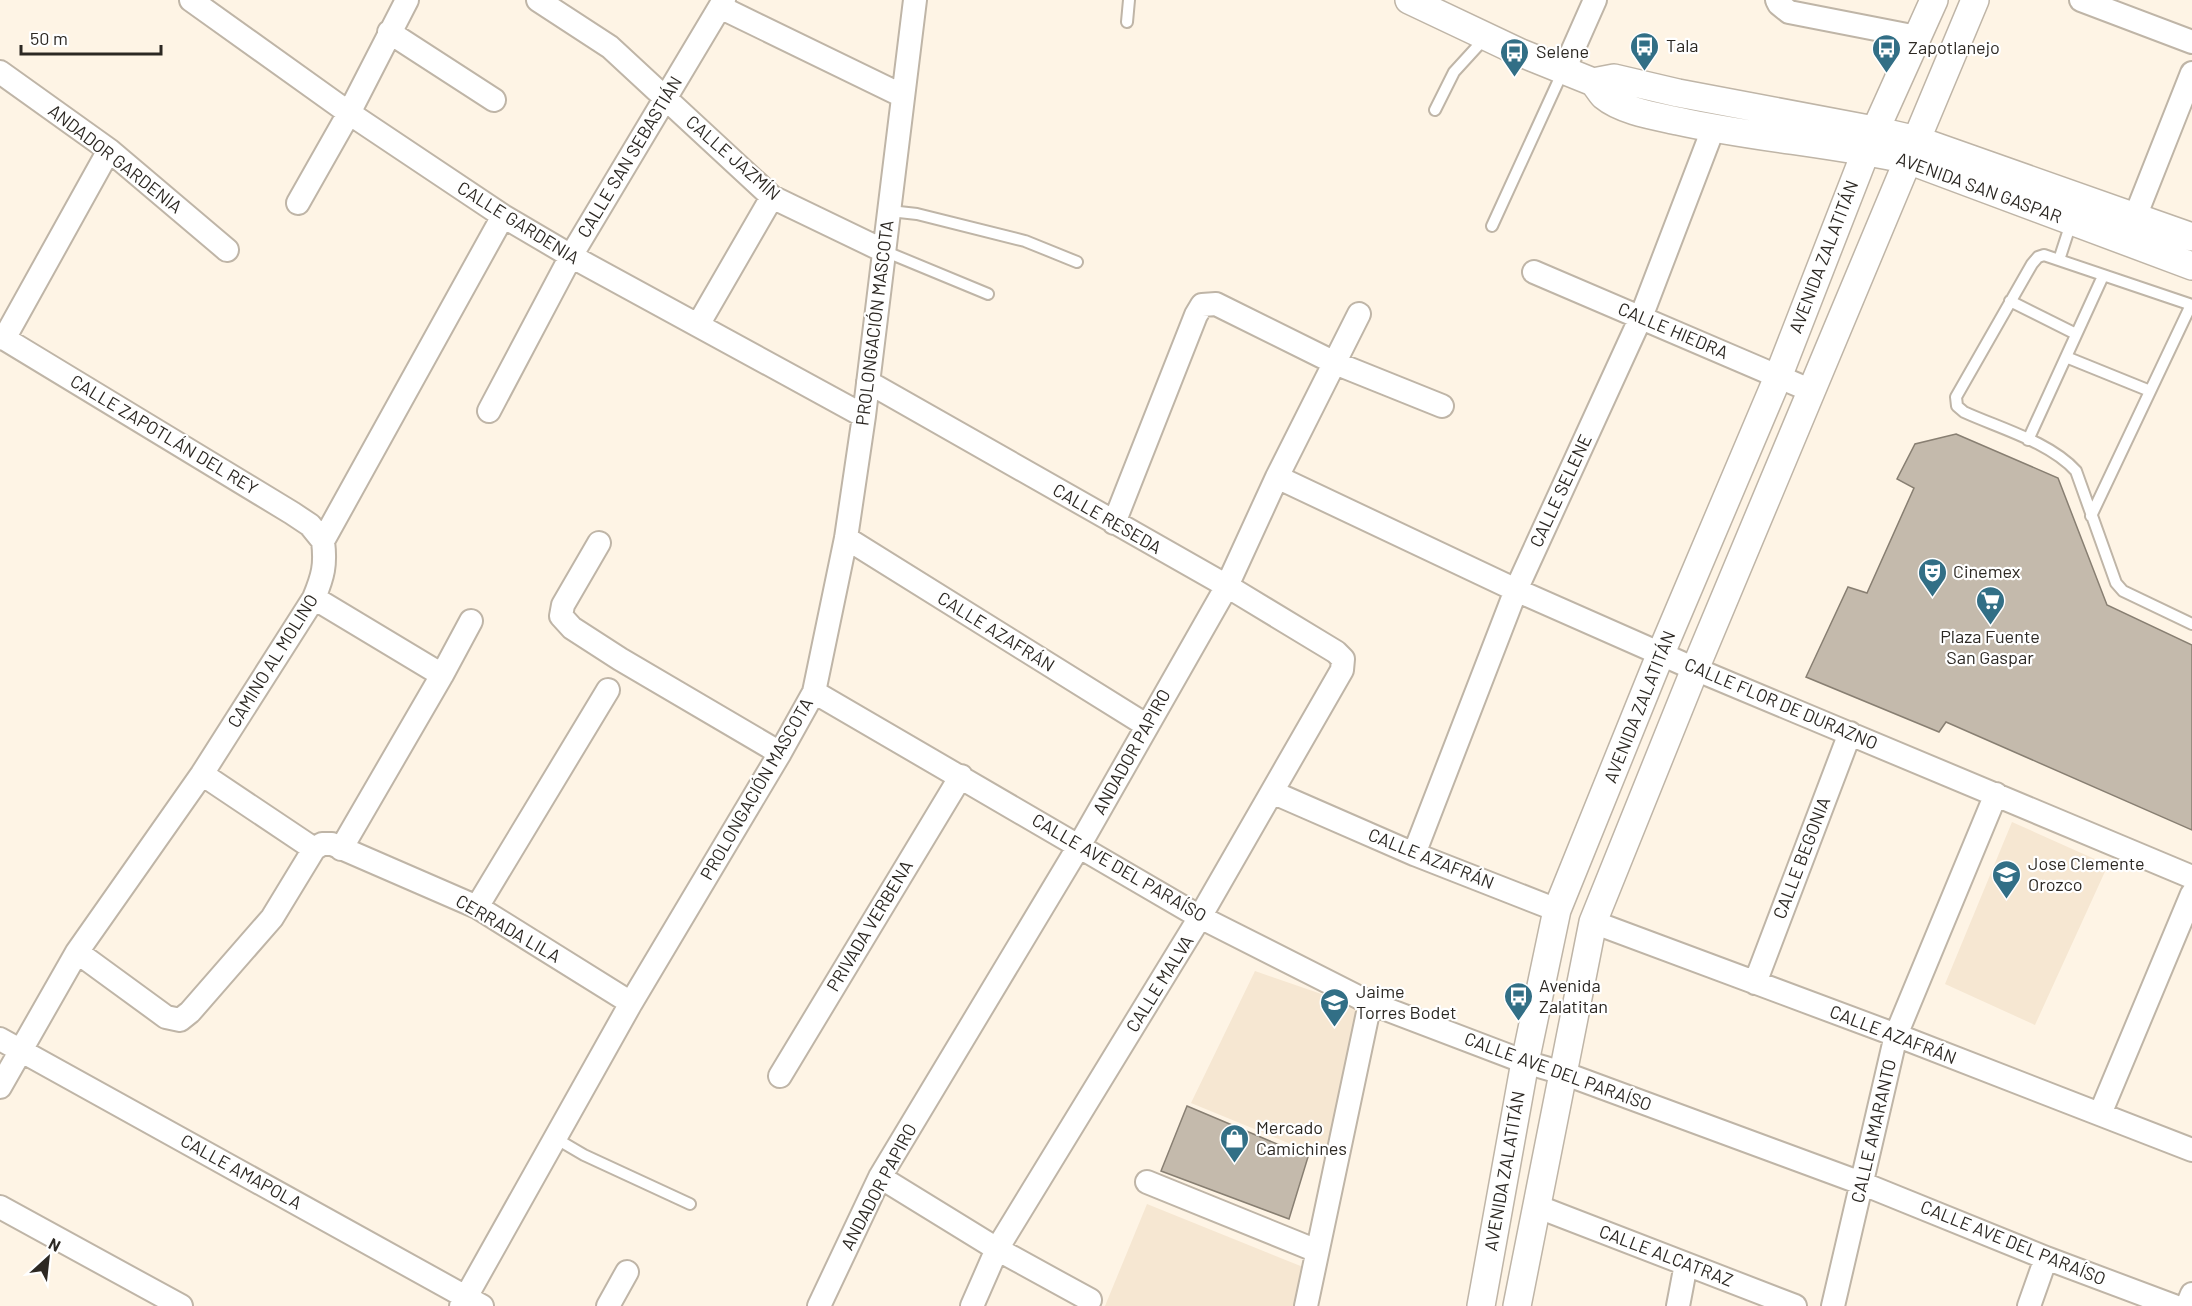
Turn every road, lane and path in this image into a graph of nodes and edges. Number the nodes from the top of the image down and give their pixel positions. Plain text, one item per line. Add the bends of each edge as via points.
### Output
1 (191, 0) edge
2 (407, 0) edge
3 (538, 0) edge
4 (915, 0) edge
5 (1129, 0) edge
6 (1409, 0) edge
7 (1595, 0) edge
8 (1777, 0) edge
9 (1934, 0) edge
10 (1975, 0) edge
11 (2081, 0) edge
12 (722, 3) edge
13 (222, 10) edge
14 (1126, 22) dead end
15 (389, 32) junction
16 (1486, 37) junction
17 (1917, 37) junction
18 (2192, 42) edge
19 (1564, 70) junction
20 (0, 72) edge
21 (2192, 73) edge
22 (1593, 81) junction
23 (903, 96) junction
24 (666, 99) junction
25 (494, 100) dead end
26 (1435, 110) dead end
27 (349, 113) junction
28 (1713, 129) junction
29 (1870, 140) junction
30 (109, 150) junction
31 (1913, 150) junction
32 (772, 197) junction
33 (298, 203) dead end
34 (2076, 209) junction
35 (890, 211) junction
36 (503, 216) junction
37 (2135, 217) junction
38 (1492, 226) dead end
39 (2192, 237) edge
40 (227, 250) dead end
41 (885, 251) junction
42 (571, 256) junction
43 (2059, 260) junction
44 (1077, 262) dead end
45 (2192, 266) edge
46 (1534, 272) dead end
47 (2103, 276) junction
48 (988, 294) dead end
49 (2010, 301) junction
50 (2192, 305) edge
51 (1359, 314) dead end
52 (1641, 316) junction
53 (698, 325) junction
54 (2076, 334) junction
55 (2, 337) edge
56 (2066, 357) junction
57 (1335, 363) junction
58 (1778, 377) junction
59 (868, 382) junction
60 (1812, 391) junction
61 (2150, 391) junction
62 (1442, 406) dead end
63 (489, 411) dead end
64 (864, 416) junction
65 (2028, 440) junction
66 (1277, 477) junction
67 (2091, 516) junction
68 (1114, 523) junction
69 (846, 538) junction
70 (323, 541) junction
71 (599, 543) dead end
72 (1227, 586) junction
73 (1516, 590) junction
74 (314, 598) junction
75 (471, 621) dead end
76 (2192, 624) edge
77 (1661, 654) junction
78 (1343, 659) joint
79 (1695, 669) junction
80 (442, 675) junction
81 (608, 690) dead end
82 (814, 692) junction
83 (1146, 725) junction
84 (1850, 733) junction
85 (780, 753) junction
86 (202, 774) junction
87 (961, 776) junction
88 (1272, 792) junction
89 (1996, 794) junction
90 (1079, 846) junction
91 (314, 849) junction
92 (341, 849) junction
93 (1414, 854) junction
94 (2192, 877) edge
95 (2192, 894) edge
96 (477, 906) junction
97 (1557, 910) junction
98 (1200, 917) junction
99 (1593, 922) junction
100 (77, 951) junction
101 (1755, 982) junction
102 (631, 1003) junction
103 (1370, 1003) junction
104 (1896, 1035) junction
105 (0, 1039) edge
106 (21, 1050) junction
107 (1525, 1062) junction
108 (1563, 1073) junction
109 (780, 1076) dead end
110 (0, 1087) edge
111 (2100, 1114) junction
112 (555, 1138) junction
113 (2192, 1150) edge
114 (879, 1177) junction
115 (1147, 1182) dead end
116 (1861, 1182) junction
117 (690, 1204) dead end
118 (1536, 1206) junction
119 (0, 1207) edge
120 (997, 1249) junction
121 (1317, 1251) junction
122 (2046, 1258) junction
123 (1686, 1264) junction
124 (627, 1272) dead end
125 (2192, 1294) edge
126 (1090, 1300) dead end
127 (470, 1303) edge
128 (181, 1306) edge
129 (608, 1306) edge
130 (819, 1306) edge
131 (972, 1306) edge
132 (1306, 1306) edge
133 (1481, 1306) edge
134 (1517, 1306) edge
135 (1678, 1306) edge
136 (1795, 1306) edge
137 (1833, 1306) edge
138 (2029, 1306) edge
139 (2174, 1306) edge
140 (2187, 1306) edge

1 - 13 street, CALLE GARDENIA
2 - 15 street
3 - 24 street, CALLE JAZMÍN via 610,47
4 - 23 street, PROLONGACIÓN MASCOTA
5 - 14 lane
6 - 16 street, AVENIDA SAN GASPAR
7 - 19 street
8 - 17 street via 1789,12
9 - 17 street, AVENIDA ZALATITÁN
10 - 31 street, AVENIDA ZALATITÁN
11 - 18 street
12 - 23 street
12 - 24 street, CALLE SAN SEBASTIÁN
13 - 27 street, CALLE GARDENIA
15 - 25 street
15 - 27 street
16 - 19 street, AVENIDA SAN GASPAR
16 - 26 lane via 1454,72
17 - 29 street, AVENIDA ZALATITÁN
19 - 22 street, AVENIDA SAN GASPAR
19 - 38 lane
20 - 30 street, ANDADOR GARDENIA
21 - 37 street
22 - 28 street, AVENIDA SAN GASPAR via 1605,96 1632,110
22 - 29 street, AVENIDA SAN GASPAR via 1614,78
23 - 35 street, PROLONGACIÓN MASCOTA
24 - 32 street, CALLE JAZMÍN
24 - 42 street, CALLE SAN SEBASTIÁN
27 - 33 street
27 - 36 street, CALLE GARDENIA
28 - 29 street, AVENIDA SAN GASPAR
28 - 52 street, CALLE SELENE
29 - 31 street, AVENIDA SAN GASPAR
29 - 58 street, AVENIDA ZALATITÁN
30 - 40 street, ANDADOR GARDENIA
30 - 55 street
31 - 34 street, AVENIDA SAN GASPAR
31 - 60 street, AVENIDA ZALATITÁN
32 - 41 street, CALLE JAZMÍN
32 - 53 street
34 - 37 street, AVENIDA SAN GASPAR
34 - 43 lane
34 - 45 street, AVENIDA SAN GASPAR
35 - 41 street, PROLONGACIÓN MASCOTA
35 - 44 lane via 1025,241
36 - 42 street, CALLE GARDENIA
36 - 70 street
37 - 39 street, AVENIDA SAN GASPAR
41 - 48 lane
41 - 59 street, PROLONGACIÓN MASCOTA
42 - 53 street, CALLE GARDENIA
42 - 63 street, CALLE SAN SEBASTIÁN
43 - 47 lane
43 - 49 lane via 2038,257
46 - 52 street, CALLE HIEDRA
47 - 50 lane
47 - 54 lane
49 - 54 lane
49 - 65 lane via 1956,397 1957,406
50 - 61 lane
51 - 57 street, ANDADOR PAPIRO
52 - 58 street, CALLE HIEDRA
52 - 73 street, CALLE SELENE
53 - 64 street, CALLE GARDENIA
54 - 56 lane
55 - 70 street, CALLE ZAPOTLÁN DEL REY via 292,513 310,525
56 - 61 lane
56 - 65 lane
57 - 62 street
57 - 66 street, ANDADOR PAPIRO
57 - 68 street via 1216,304 1202,305
58 - 60 street, CALLE HIEDRA
58 - 77 street, AVENIDA ZALATITÁN
59 - 64 street, PROLONGACIÓN MASCOTA
59 - 68 street, CALLE RESEDA
60 - 79 street, AVENIDA ZALATITÁN
61 - 67 lane
64 - 69 street, PROLONGACIÓN MASCOTA
65 - 67 lane via 2066,459 2076,471
66 - 72 street, ANDADOR PAPIRO
66 - 73 street, CALLE FLOR DE DURAZNO
67 - 76 lane via 2116,583 2123,591
68 - 72 street, CALLE RESEDA
69 - 82 street, PROLONGACIÓN MASCOTA
69 - 83 street, CALLE AZAFRÁN
70 - 74 street, CAMINO AL MOLINO via 326,560
71 - 85 street via 563,605 561,616 572,628 620,659
72 - 78 street, CALLE RESEDA
72 - 83 street, ANDADOR PAPIRO
73 - 77 street, CALLE FLOR DE DURAZNO
73 - 93 street, CALLE SELENE
74 - 80 street
74 - 86 street, CAMINO AL MOLINO
75 - 80 street
77 - 79 street, CALLE FLOR DE DURAZNO
77 - 97 street, AVENIDA ZALATITÁN
78 - 88 street, CALLE MALVA via 1342,670
79 - 84 street, CALLE FLOR DE DURAZNO
79 - 99 street, AVENIDA ZALATITÁN
80 - 92 street
81 - 96 street
82 - 85 street, PROLONGACIÓN MASCOTA
82 - 87 street, CALLE AVE DEL PARAÍSO
83 - 90 street, ANDADOR PAPIRO
84 - 89 street, CALLE FLOR DE DURAZNO
84 - 101 street, CALLE BEGONIA
85 - 102 street, PROLONGACIÓN MASCOTA
86 - 91 street
86 - 100 street, CAMINO AL MOLINO
87 - 90 street, CALLE AVE DEL PARAÍSO
87 - 109 street, PRIVADA VERBENA
88 - 93 street, CALLE AZAFRÁN
88 - 98 street, CALLE MALVA
89 - 94 street, CALLE FLOR DE DURAZNO
89 - 104 street, CALLE AMARANTO
90 - 98 street, CALLE AVE DEL PARAÍSO
90 - 114 street, ANDADOR PAPIRO
91 - 92 street, CERRADA LILA via 332,844
91 - 100 street via 272,918 180,1020 166,1017
92 - 96 street, CERRADA LILA
93 - 97 street, CALLE AZAFRÁN
95 - 111 street
96 - 102 street, CERRADA LILA
97 - 107 street, AVENIDA ZALATITÁN
98 - 103 street, CALLE AVE DEL PARAÍSO
98 - 120 street, CALLE MALVA
99 - 101 street, CALLE AZAFRÁN
99 - 108 street, AVENIDA ZALATITÁN
100 - 106 street, CAMINO AL MOLINO
101 - 104 street, CALLE AZAFRÁN
102 - 112 street, PROLONGACIÓN MASCOTA
103 - 107 street, CALLE AVE DEL PARAÍSO
103 - 121 street
104 - 111 street, CALLE AZAFRÁN
104 - 116 street, CALLE AMARANTO
105 - 106 street, CALLE AMAPOLA
106 - 110 street, CAMINO AL MOLINO
106 - 127 street, CALLE AMAPOLA
107 - 108 street, CALLE AVE DEL PARAÍSO
107 - 133 street, AVENIDA ZALATITÁN
108 - 116 street, CALLE AVE DEL PARAÍSO
108 - 118 street, AVENIDA ZALATITÁN
111 - 113 street, CALLE AZAFRÁN
112 - 117 lane
112 - 127 street, PROLONGACIÓN MASCOTA
114 - 120 street
114 - 130 street, ANDADOR PAPIRO
115 - 121 street
116 - 122 street, CALLE AVE DEL PARAÍSO
116 - 137 street, CALLE AMARANTO
118 - 123 street, CALLE ALCATRAZ
118 - 134 street, AVENIDA ZALATITÁN
119 - 128 street
120 - 126 street
120 - 131 street, CALLE MALVA
121 - 132 street
122 - 138 street
122 - 139 street, CALLE AVE DEL PARAÍSO
123 - 135 street
123 - 136 street, CALLE ALCATRAZ
124 - 129 street
125 - 140 street

